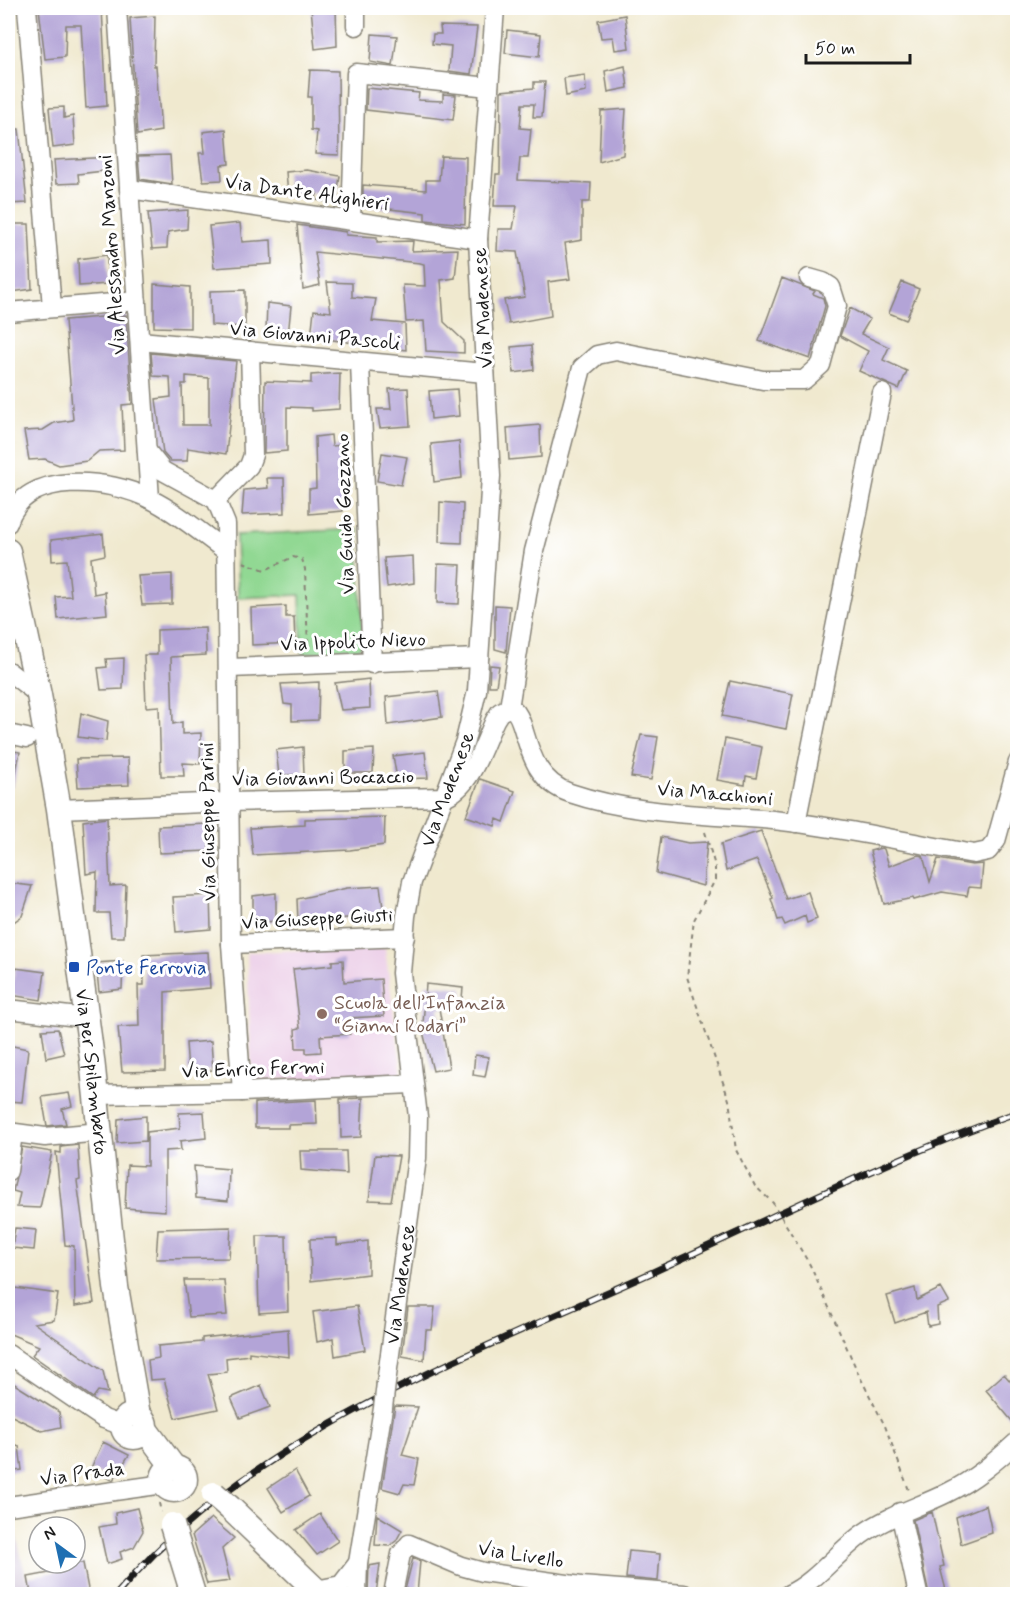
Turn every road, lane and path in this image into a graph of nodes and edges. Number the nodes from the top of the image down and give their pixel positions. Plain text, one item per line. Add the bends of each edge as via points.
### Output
1 (27, 8) edge
2 (117, 8) edge
3 (495, 8) edge
4 (489, 87) junction
5 (129, 189) junction
6 (351, 220) junction
7 (478, 239) junction
8 (809, 278) dead end
9 (137, 301) junction
10 (52, 307) junction
11 (8, 312) edge
12 (140, 341) junction
13 (250, 351) junction
14 (360, 362) junction
15 (485, 373) junction
16 (882, 393) dead end
17 (147, 451) junction
18 (150, 499) junction
19 (216, 500) junction
20 (8, 523) edge
21 (8, 551) edge
22 (226, 551) junction
23 (479, 658) junction
24 (372, 664) junction
25 (308, 666) junction
26 (229, 668) junction
27 (8, 671) edge
28 (39, 695) junction
29 (509, 708) junction
30 (8, 734) edge
31 (27, 738) dead end
32 (1017, 762) edge
33 (444, 797) junction
34 (228, 802) junction
35 (59, 809) junction
36 (700, 815) junction
37 (796, 823) junction
38 (405, 937) junction
39 (231, 944) junction
40 (8, 1010) edge
41 (87, 1018) junction
42 (412, 1084) junction
43 (242, 1092) junction
44 (96, 1095) junction
45 (100, 1132) junction
46 (10, 1133) edge
47 (8, 1171) edge
48 (8, 1354) edge
49 (136, 1427) junction
50 (1017, 1441) edge
51 (171, 1480) junction
52 (8, 1506) edge
53 (906, 1510) junction
54 (358, 1563) junction
55 (318, 1592) edge
56 (193, 1594) edge
57 (357, 1594) edge
58 (393, 1594) edge
59 (684, 1594) edge
60 (789, 1594) edge
61 (918, 1594) edge

1 - 10 street
2 - 5 street, Via Alessandro Manzoni
3 - 4 street, Via Modenese
4 - 6 street via 356,74
4 - 7 street, Via Modenese
5 - 6 street, Via Dante Alighieri
5 - 9 street, Via Alessandro Manzoni
6 - 7 street, Via Dante Alighieri
7 - 15 street, Via Modenese
8 - 29 street via 831,287 837,306 821,365 804,380 763,381 616,351 597,355 582,368 532,560
9 - 10 street
9 - 12 street, Via Alessandro Manzoni
10 - 11 street
12 - 13 street, Via Giovanni Pascoli
12 - 17 street, Via Alessandro Manzoni
13 - 14 street, Via Giovanni Pascoli
13 - 19 street via 253,455 249,466
14 - 15 street, Via Giovanni Pascoli
14 - 24 street, Via Guido Gozzano
15 - 23 street, Via Modenese via 491,476
16 - 37 street
17 - 18 street, Via Alessandro Manzoni
17 - 19 street via 163,471
18 - 20 street via 86,482 56,485 38,491 16,507
18 - 22 street
19 - 22 street, Via Giuseppe Parini via 226,524
21 - 28 main road, Via per Spilamberto
22 - 25 path via 266,570 293,557 302,559
22 - 26 street, Via Giuseppe Parini
23 - 24 street, Via Ippolito Nievo
23 - 33 street, Via Modenese via 473,716
24 - 25 street, Via Ippolito Nievo
25 - 26 street, Via Ippolito Nievo
26 - 34 street, Via Giuseppe Parini
27 - 28 street
28 - 35 main road, Via per Spilamberto
29 - 33 street via 500,712 456,792
29 - 36 street, Via Macchioni via 520,715 528,750 537,768 560,790 655,812
30 - 31 street
32 - 37 street, Via Macchioni via 996,841 981,853
33 - 34 street, Via Giovanni Boccaccio
33 - 38 street, Via Modenese via 412,882
34 - 35 street, Via Giovanni Boccaccio
34 - 39 street, Via Giuseppe Parini
35 - 41 main road, Via per Spilamberto
36 - 37 street, Via Macchioni
36 - 53 path via 715,880 694,920 687,978 729,1100 735,1150 810,1265 892,1442 909,1488
38 - 39 street, Via Giuseppe Giusti
38 - 42 street, Via Modenese via 401,973
39 - 43 street, Via Giuseppe Parini
40 - 41 street
41 - 44 main road, Via per Spilamberto
42 - 43 street, Via Enrico Fermi
42 - 54 street, Via Modenese, bridge via 418,1117 417,1158
43 - 44 street, Via Enrico Fermi
44 - 45 main road, Via per Spilamberto
45 - 46 street via 45,1137
45 - 49 main road, Via per Spilamberto
46 - 47 street
48 - 49 street via 104,1419
49 - 51 main road, Via per Spilamberto
50 - 53 street via 972,1479
51 - 52 street, Via Prada
51 - 55 main road, Via per Spilamberto via 194,1481 222,1501
51 - 56 main road via 166,1497
53 - 60 street via 849,1544 809,1582
53 - 61 street
54 - 55 street via 341,1585
54 - 57 street, Via Modenese
58 - 59 street, Via Livello via 400,1554 409,1544 483,1572 581,1586

